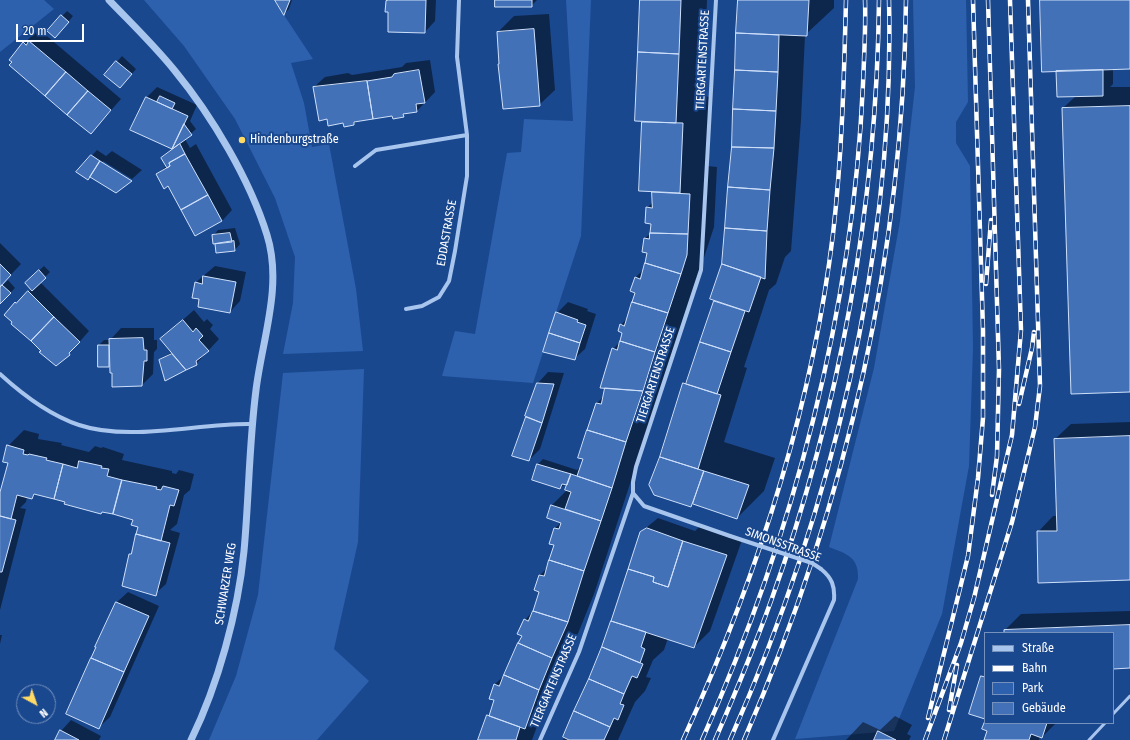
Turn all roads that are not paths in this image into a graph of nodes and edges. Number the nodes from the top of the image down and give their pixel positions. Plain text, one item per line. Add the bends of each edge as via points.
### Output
1 (109, 0) edge
2 (459, 0) edge
3 (716, 0) edge
4 (468, 134) junction
5 (355, 166) dead end
6 (406, 309) dead end
7 (0, 374) edge
8 (252, 424) junction
9 (633, 493) junction
10 (1130, 696) edge
11 (1114, 713) edge
12 (1104, 724) edge
13 (191, 740) edge
14 (540, 740) edge
15 (773, 740) edge
16 (1089, 740) edge

1 - 8 street via 175,70 194,96 246,184 268,238 273,268 271,303 259,363
2 - 4 street, EDDASTRASSE via 457,57
3 - 9 street, TIERGARTENSTRASSE via 701,270 636,467 632,482
4 - 5 street via 376,150
4 - 6 street, EDDASTRASSE via 467,176 449,281 439,297 422,306
7 - 8 street via 36,404 79,425 117,431
8 - 13 street, SCHWARZER WEG via 244,553 230,635 200,722
9 - 14 street, TIERGARTENSTRASSE via 579,652
9 - 15 street, SIMONSSTRASSE, bridge via 644,506 812,564 831,579 835,592 834,600
10 - 11 lane
12 - 16 lane

